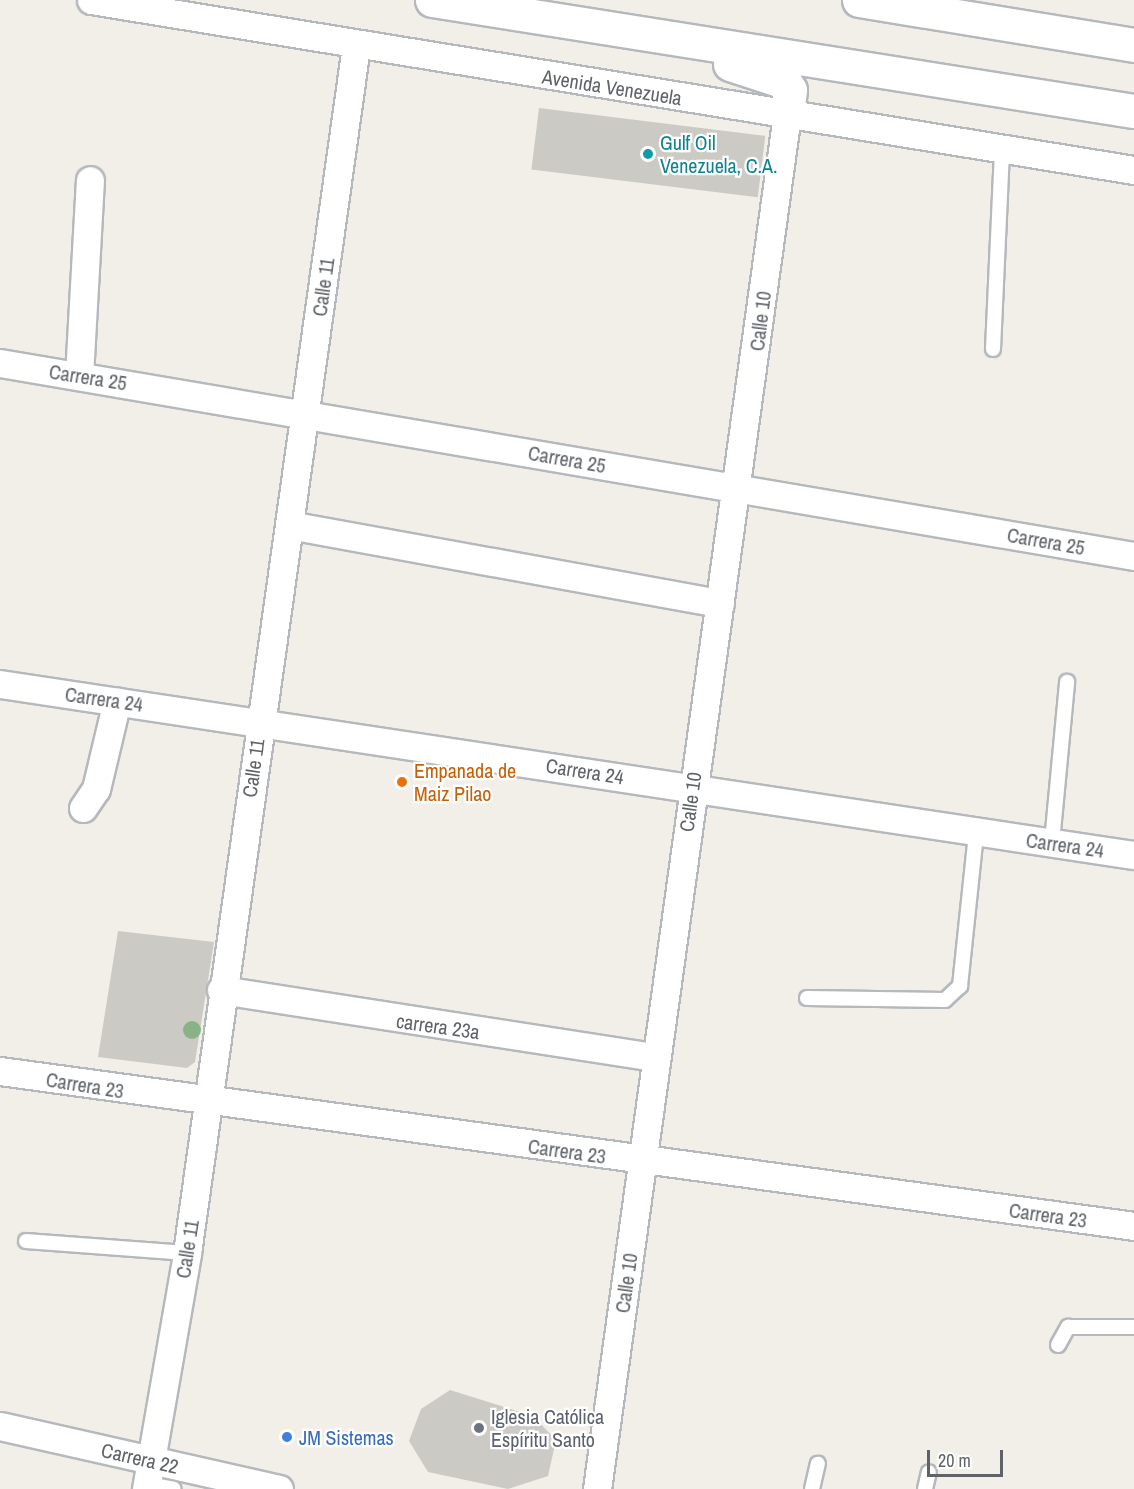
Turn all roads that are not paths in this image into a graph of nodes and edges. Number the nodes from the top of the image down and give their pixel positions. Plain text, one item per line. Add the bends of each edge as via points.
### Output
1 (91, 0) edge
2 (432, 0) edge
3 (859, 0) edge
4 (654, 33) junction
5 (1134, 45) edge
6 (356, 46) junction
7 (1134, 111) edge
8 (787, 115) junction
9 (1002, 150) junction
10 (1134, 170) edge
11 (90, 180) dead end
12 (993, 349) dead end
13 (0, 363) edge
14 (79, 376) junction
15 (305, 414) junction
16 (738, 488) junction
17 (289, 525) junction
18 (1134, 556) edge
19 (720, 603) junction
20 (1067, 682) dead end
21 (0, 684) edge
22 (117, 701) junction
23 (259, 722) junction
24 (692, 787) junction
25 (83, 808) dead end
26 (976, 833) junction
27 (1052, 842) junction
28 (1134, 855) edge
29 (221, 990) junction
30 (807, 998) dead end
31 (655, 1057) junction
32 (0, 1071) edge
33 (208, 1103) junction
34 (643, 1161) junction
35 (1134, 1226) edge
36 (26, 1241) dead end
37 (187, 1253) junction
38 (1134, 1326) edge
39 (1058, 1345) dead end
40 (0, 1426) edge
41 (819, 1464) dead end
42 (929, 1472) dead end
43 (147, 1478) edge
44 (174, 1489) edge
45 (279, 1489) edge
46 (597, 1489) edge
47 (812, 1489) edge
48 (925, 1489) edge

1 - 6 street, Avenida Venezuela
2 - 4 street
3 - 5 street
4 - 7 street
4 - 8 street via 680,50 773,74 790,90
6 - 8 street, Avenida Venezuela
6 - 15 street, Calle 11
8 - 9 street, Avenida Venezuela
8 - 16 street, Calle 10
9 - 10 street, Avenida Venezuela
9 - 12 lane
11 - 14 street
13 - 14 street, Carrera 25
14 - 15 street, Carrera 25
15 - 16 street, Carrera 25
15 - 17 street, Calle 11
16 - 18 street, Carrera 25
16 - 19 street, Calle 10
17 - 19 street
17 - 23 street, Calle 11
19 - 24 street, Calle 10
20 - 27 lane
21 - 22 street, Carrera 24
22 - 23 street, Carrera 24
22 - 25 street via 96,789
23 - 24 street, Carrera 24
23 - 29 street, Calle 11
24 - 26 street, Carrera 24
24 - 31 street, Calle 10
26 - 27 street, Carrera 24
26 - 30 lane via 960,986 945,1000
27 - 28 street, Carrera 24
29 - 31 street, carrera 23a
29 - 33 street, Calle 11
31 - 34 street, Calle 10
32 - 33 street, Carrera 23
33 - 34 street, Carrera 23
33 - 37 street, Calle 11
34 - 35 street, Carrera 23
34 - 46 street, Calle 10
36 - 37 lane
37 - 43 street, Calle 11
38 - 39 lane via 1068,1327
40 - 43 street, Carrera 22
41 - 47 lane
42 - 48 lane
43 - 44 lane
43 - 45 street, Carrera 22

